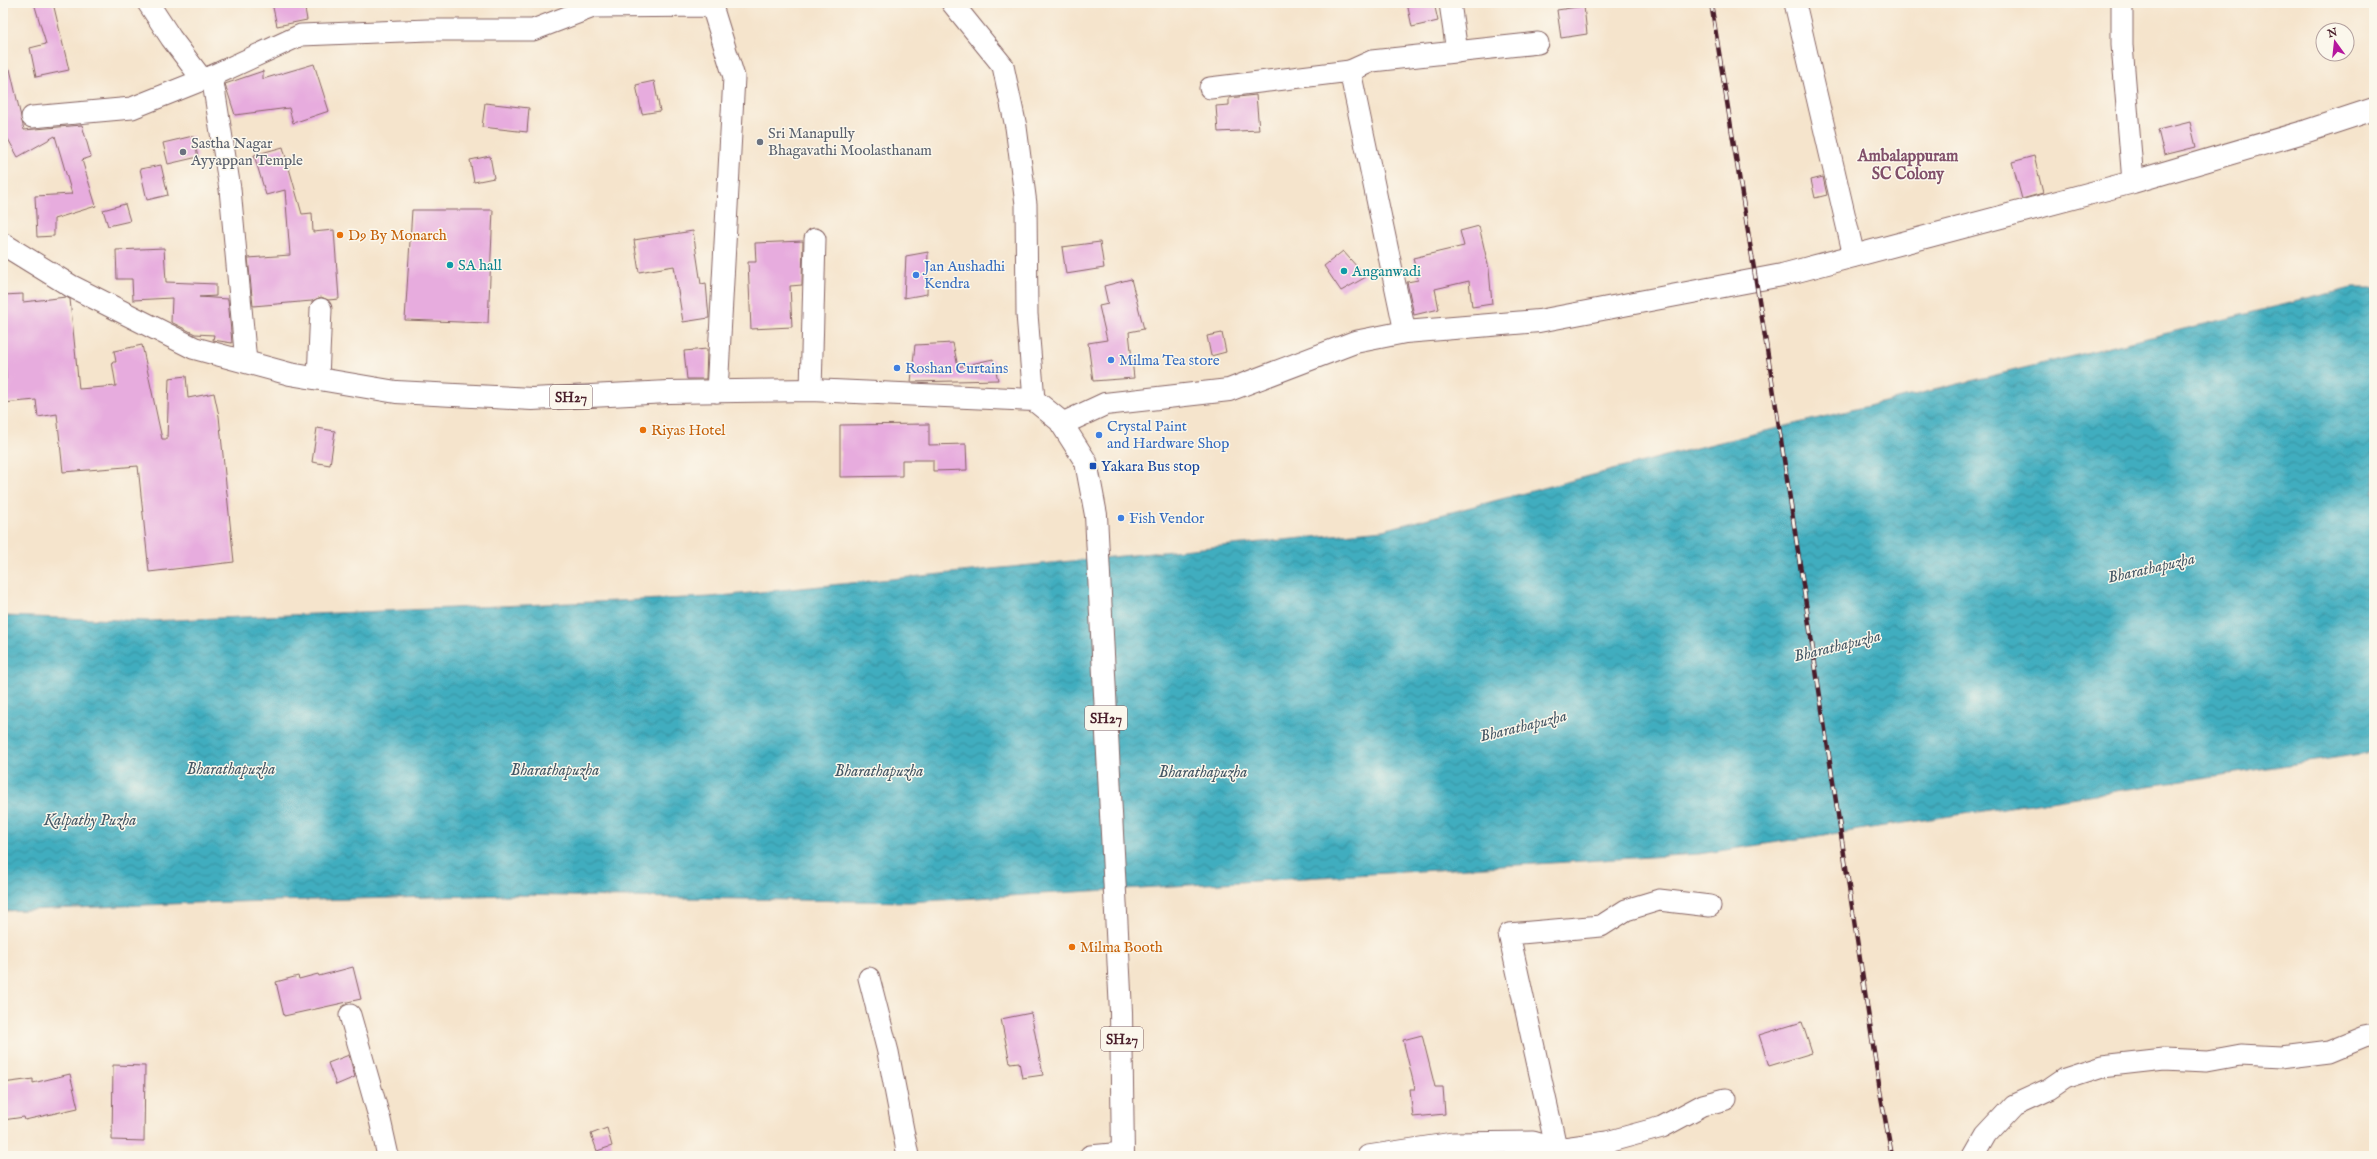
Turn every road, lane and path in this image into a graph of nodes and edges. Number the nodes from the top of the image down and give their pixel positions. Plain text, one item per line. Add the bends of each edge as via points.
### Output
1 (148, 3) edge
2 (952, 3) edge
3 (1450, 3) edge
4 (1795, 3) edge
5 (2122, 3) edge
6 (1538, 43) dead end
7 (1457, 52) junction
8 (1350, 71) junction
9 (207, 78) junction
10 (1210, 88) dead end
11 (2374, 109) edge
12 (32, 117) dead end
13 (2133, 182) junction
14 (815, 239) dead end
15 (3, 244) edge
16 (1854, 256) junction
17 (321, 309) dead end
18 (1405, 332) junction
19 (246, 362) junction
20 (318, 378) junction
21 (811, 390) junction
22 (717, 392) junction
23 (1034, 400) junction
24 (1062, 424) junction
25 (1710, 906) dead end
26 (869, 978) dead end
27 (350, 1016) dead end
28 (2374, 1035) edge
29 (1726, 1099) dead end
30 (1557, 1153) edge
31 (1123, 1154) edge
32 (388, 1156) edge
33 (908, 1156) edge
34 (1090, 1156) edge
35 (1368, 1156) edge
36 (1974, 1156) edge

1 - 9 street via 171,38
2 - 23 street via 1003,66 1016,127 1026,204 1027,314
3 - 7 street
4 - 16 street
5 - 13 street via 2122,45
6 - 7 street
7 - 8 street via 1372,62
8 - 10 street
8 - 18 street
9 - 12 street via 132,108
9 - 19 street via 230,189
9 - 22 street via 301,35 428,30 533,30 593,6 712,6 734,77
11 - 13 main road via 2299,134
13 - 16 main road
14 - 21 street
15 - 19 main road, SH27 via 71,286 194,348
16 - 18 main road via 1782,275 1539,321
17 - 20 street
18 - 24 main road via 1356,342 1229,390 1105,404
19 - 20 main road, SH27 via 290,374
20 - 22 main road, SH27 via 396,392 532,399
21 - 22 main road, SH27
21 - 23 main road, SH27
23 - 24 main road, SH27
24 - 31 main road, SH27 via 1086,462 1096,515 1122,1012
25 - 30 street via 1659,900 1626,910 1601,926 1509,934
26 - 33 street via 888,1052
27 - 32 street
28 - 36 street via 2330,1051 2281,1057 2240,1055 2207,1061 2164,1059 2102,1066 2066,1078 2049,1089 2014,1104 1986,1135
29 - 30 street via 1703,1105 1662,1127
30 - 35 street via 1533,1142 1453,1143
31 - 34 street

